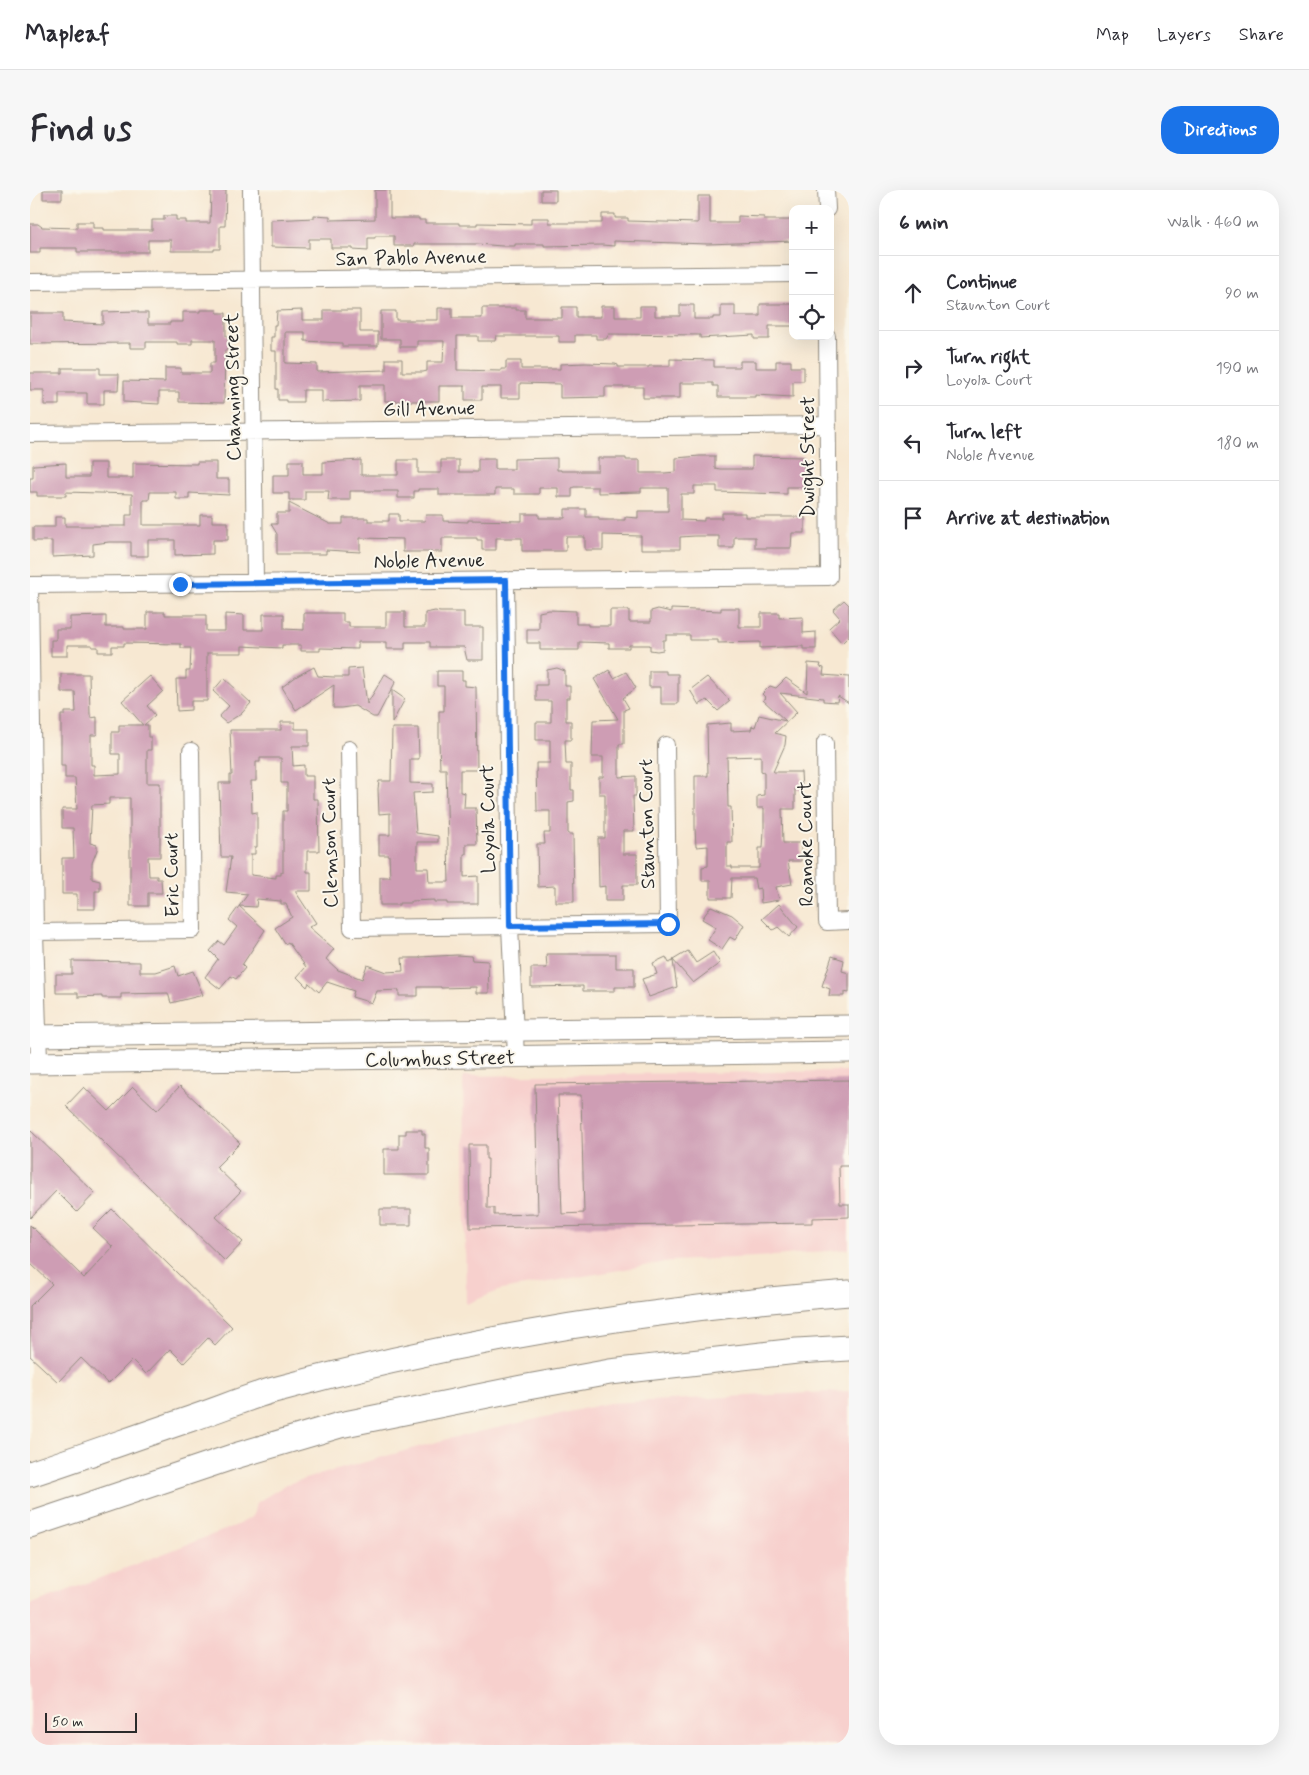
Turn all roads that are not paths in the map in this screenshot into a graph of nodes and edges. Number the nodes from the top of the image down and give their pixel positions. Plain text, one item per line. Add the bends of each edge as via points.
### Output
1 (251, 190) edge
2 (826, 190) edge
3 (826, 205) edge
4 (789, 274) edge
5 (252, 280) junction
6 (30, 282) edge
7 (827, 340) edge
8 (828, 425) junction
9 (253, 431) junction
10 (30, 434) edge
11 (829, 577) joint
12 (506, 580) junction
13 (255, 583) junction
14 (30, 586) edge
15 (825, 743) dead end
16 (666, 746) dead end
17 (349, 749) dead end
18 (191, 752) dead end
19 (849, 921) edge
20 (510, 926) junction
21 (35, 932) junction
22 (849, 1026) edge
23 (515, 1030) junction
24 (34, 1036) edge
25 (849, 1052) edge
26 (516, 1057) junction
27 (34, 1063) edge
28 (849, 1293) edge
29 (849, 1348) edge
30 (70, 1460) junction
31 (30, 1469) edge
32 (30, 1474) edge
33 (30, 1525) edge

1 - 5 street, Channing Street
2 - 3 street
4 - 5 street, San Pablo Avenue
5 - 6 street, San Pablo Avenue
5 - 9 street, Channing Street
7 - 8 street, Dwight Street
8 - 9 street, Gill Avenue
8 - 11 street, Dwight Street
9 - 10 street, Gill Avenue
9 - 13 street, Channing Street
11 - 12 street, Noble Avenue
12 - 13 street, Noble Avenue
12 - 20 street, Loyola Court
13 - 14 street, Noble Avenue
14 - 21 street
15 - 19 street, Roanoke Court via 827,922
16 - 20 street, Staunton Court via 668,924
17 - 20 street, Clemson Court via 352,928
18 - 21 street, Eric Court via 193,930
20 - 23 street, Loyola Court
21 - 24 street
22 - 23 main road, Columbus Street
23 - 24 main road, Columbus Street
23 - 26 street, Loyola Court
24 - 27 street
25 - 26 main road, Columbus Street
26 - 27 main road, Columbus Street
28 - 30 highway via 648,1314 517,1334 433,1351 267,1392
29 - 33 highway via 610,1372 340,1425 235,1456
30 - 31 highway
30 - 32 highway

